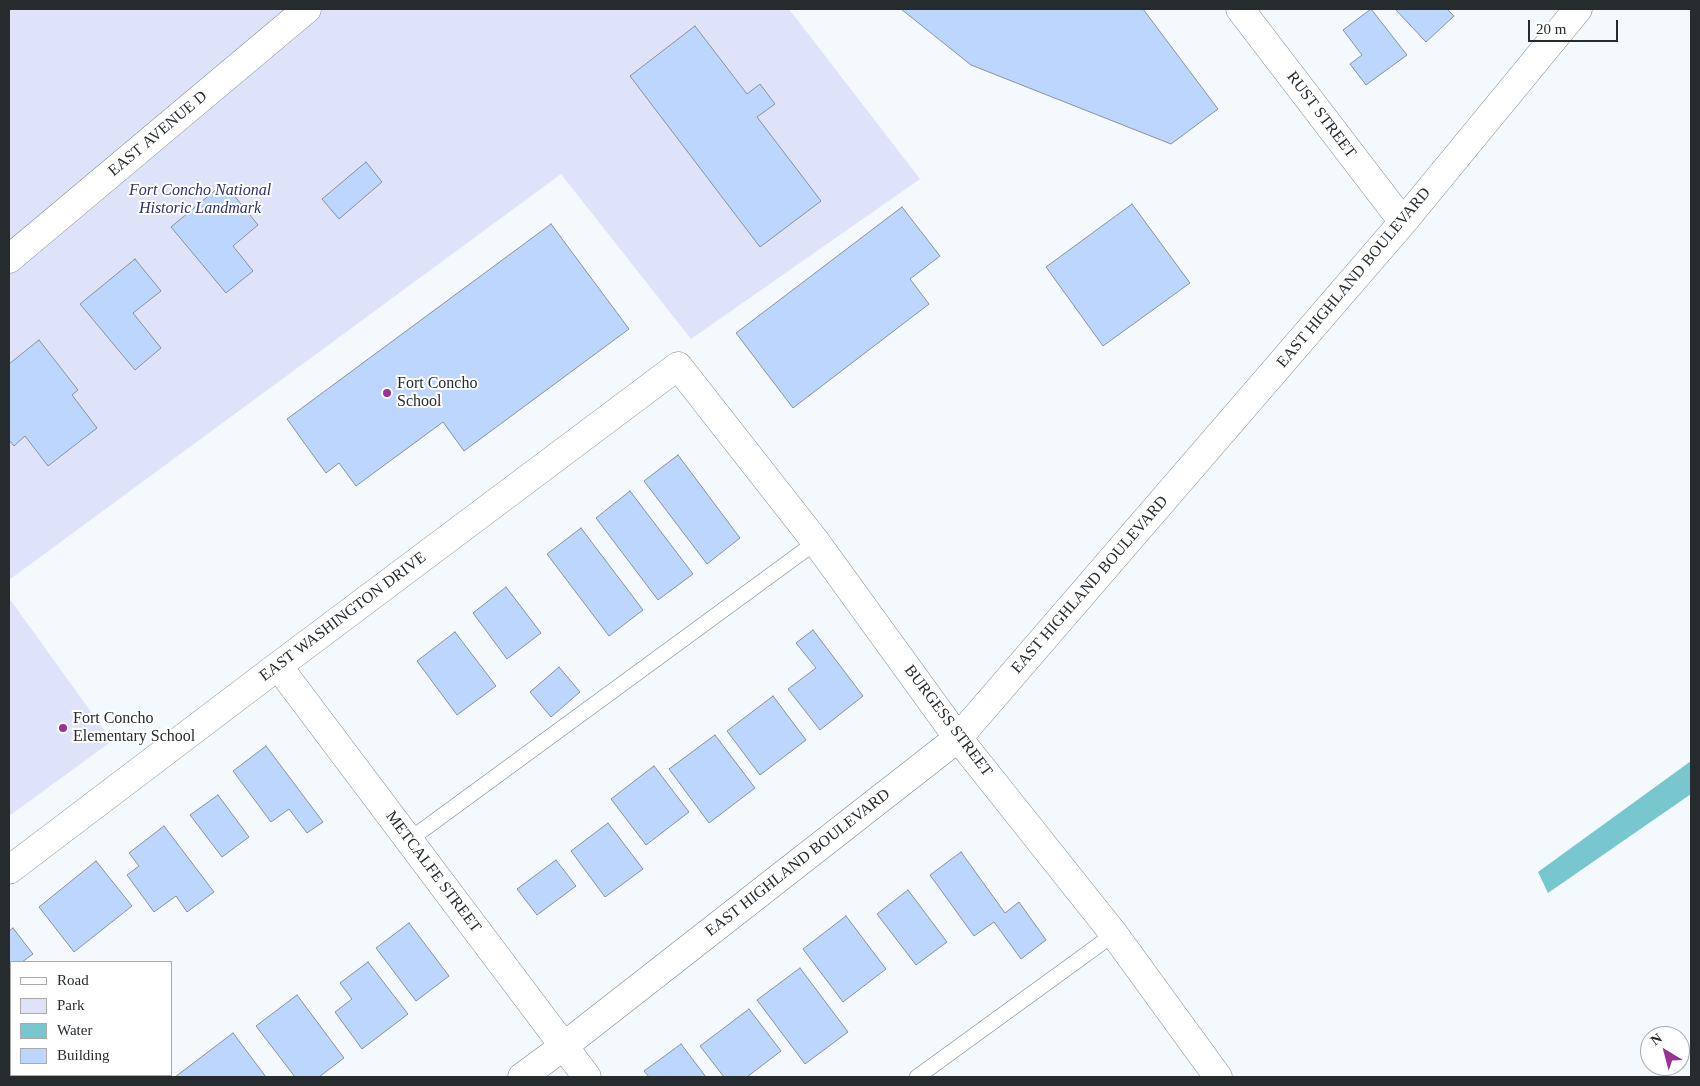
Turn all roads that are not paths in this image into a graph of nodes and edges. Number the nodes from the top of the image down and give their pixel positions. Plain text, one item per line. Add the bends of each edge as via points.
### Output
1 (307, 9) edge
2 (1240, 9) edge
3 (1578, 9) edge
4 (1403, 222) junction
5 (9, 259) edge
6 (678, 366) joint
7 (816, 542) junction
8 (278, 666) junction
9 (958, 738) junction
10 (409, 840) junction
11 (9, 870) edge
12 (1114, 934) junction
13 (564, 1046) junction
14 (522, 1077) edge
15 (587, 1077) edge
16 (917, 1077) edge
17 (1218, 1077) edge

1 - 5 street, EAST AVENUE D
2 - 4 street, RUST STREET
3 - 4 street, EAST HIGHLAND BOULEVARD
4 - 9 street, EAST HIGHLAND BOULEVARD
6 - 7 street, BURGESS STREET
6 - 8 street, EAST WASHINGTON DRIVE
7 - 9 street, BURGESS STREET
7 - 10 lane
8 - 10 street, METCALFE STREET
8 - 11 street, EAST WASHINGTON DRIVE
9 - 12 street, BURGESS STREET
9 - 13 street, EAST HIGHLAND BOULEVARD
10 - 13 street, METCALFE STREET
12 - 16 lane
12 - 17 street, BURGESS STREET
13 - 14 street, EAST HIGHLAND BOULEVARD
13 - 15 street, METCALFE STREET

